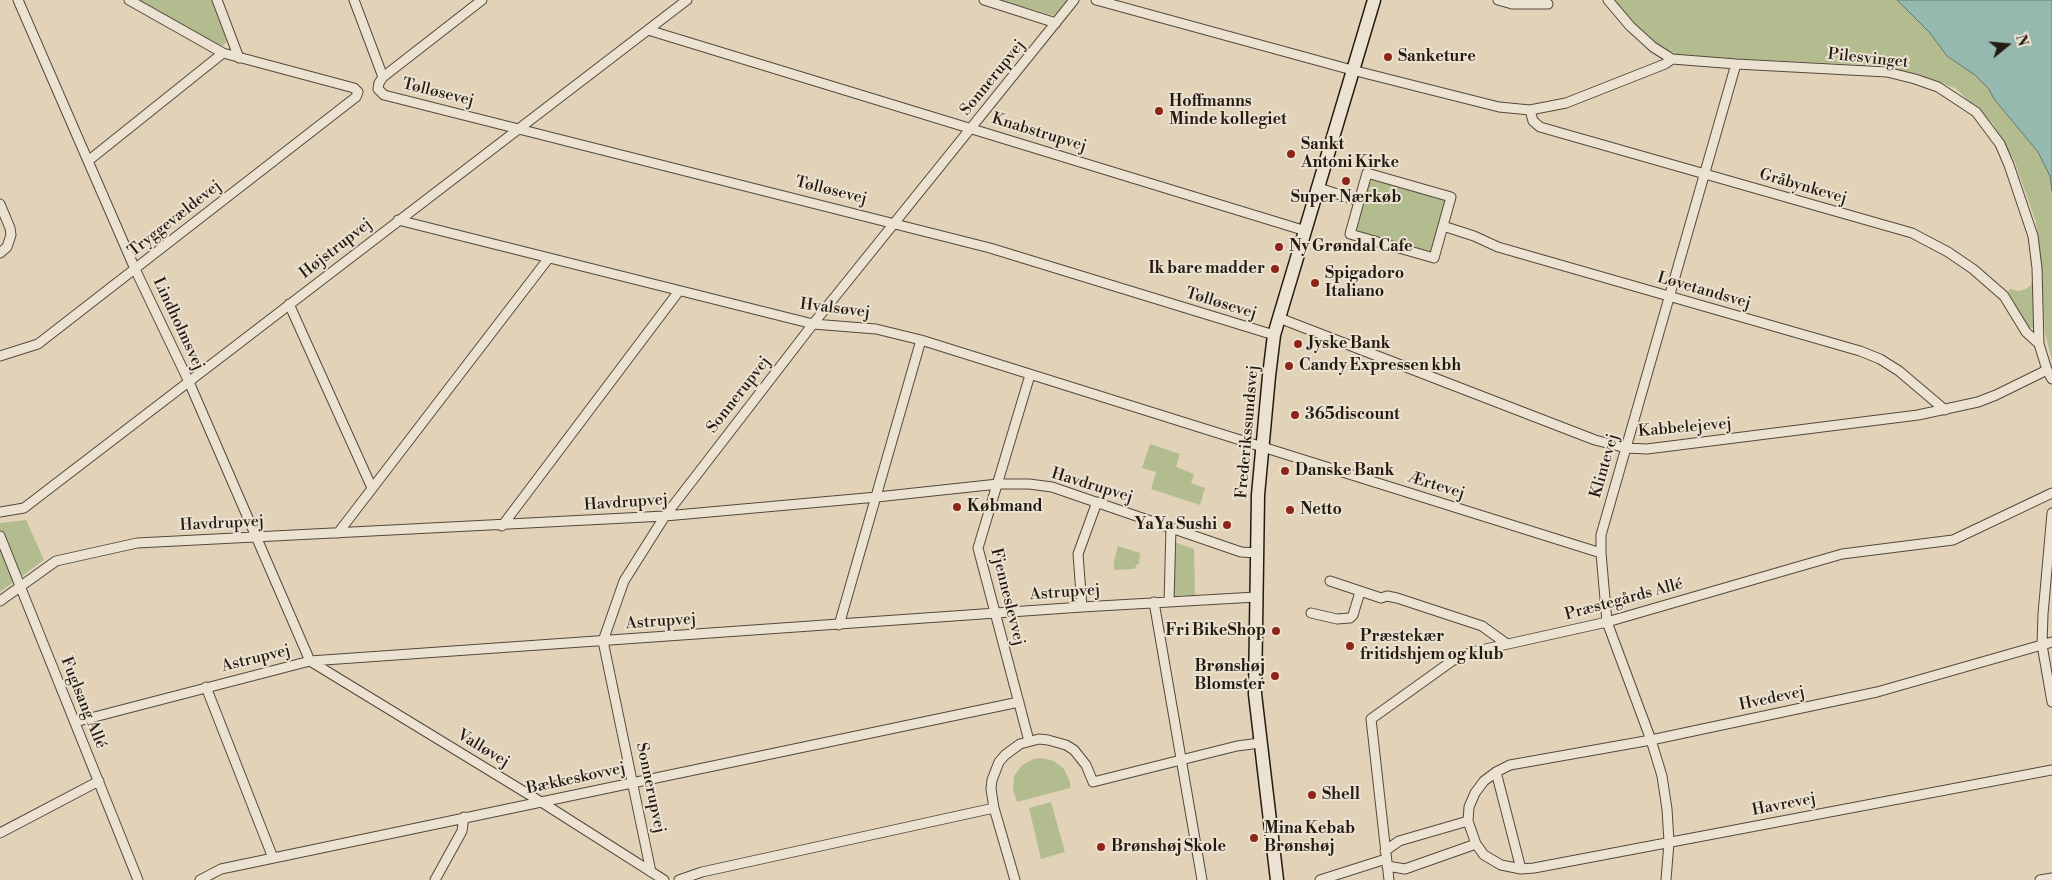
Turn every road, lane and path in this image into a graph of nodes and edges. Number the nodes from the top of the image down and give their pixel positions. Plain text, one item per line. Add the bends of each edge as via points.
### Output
1 (18, 0) edge
2 (129, 0) edge
3 (217, 0) edge
4 (354, 0) edge
5 (686, 0) edge
6 (984, 0) edge
7 (1074, 0) edge
8 (1096, 0) edge
9 (1374, 0) edge
10 (1498, 0) edge
11 (1608, 0) edge
12 (478, 1) edge
13 (1548, 4) dead end
14 (1056, 23) junction
15 (648, 30) junction
16 (223, 53) junction
17 (239, 58) junction
18 (1672, 59) junction
19 (1736, 64) junction
20 (1352, 70) junction
21 (383, 77) junction
22 (1530, 110) junction
23 (518, 128) junction
24 (972, 129) junction
25 (88, 162) junction
26 (1704, 174) junction
27 (1319, 188) junction
28 (1359, 201) junction
29 (0, 204) edge
30 (398, 220) junction
31 (894, 223) junction
32 (1442, 226) junction
33 (1306, 231) junction
34 (0, 253) edge
35 (548, 259) junction
36 (135, 269) junction
37 (679, 291) junction
38 (1668, 296) junction
39 (289, 304) junction
40 (1279, 318) junction
41 (813, 324) junction
42 (1274, 335) junction
43 (921, 340) junction
44 (2040, 344) junction
45 (0, 356) edge
46 (2047, 370) junction
47 (1030, 375) junction
48 (2052, 379) edge
49 (189, 382) junction
50 (1945, 410) junction
51 (1262, 447) junction
52 (1626, 448) junction
53 (998, 484) junction
54 (372, 488) junction
55 (2052, 494) edge
56 (877, 497) junction
57 (1097, 502) junction
58 (0, 512) edge
59 (2052, 513) edge
60 (665, 516) junction
61 (502, 526) junction
62 (1171, 528) junction
63 (338, 533) junction
64 (0, 536) edge
65 (256, 538) junction
66 (1257, 553) junction
67 (1601, 553) junction
68 (1330, 581) dead end
69 (20, 586) junction
70 (1360, 592) junction
71 (1256, 597) junction
72 (0, 601) edge
73 (1154, 602) junction
74 (1169, 602) junction
75 (1082, 607) junction
76 (1311, 612) dead end
77 (994, 613) junction
78 (1606, 622) junction
79 (839, 625) junction
80 (603, 641) junction
81 (2052, 642) edge
82 (1507, 644) junction
83 (2042, 645) junction
84 (310, 661) junction
85 (206, 687) junction
86 (1018, 702) junction
87 (2052, 702) edge
88 (75, 722) junction
89 (1651, 740) junction
90 (1029, 741) junction
91 (1260, 743) junction
92 (1181, 759) junction
93 (2052, 770) edge
94 (1496, 772) junction
95 (99, 781) junction
96 (633, 782) junction
97 (541, 802) junction
98 (994, 808) junction
99 (464, 817) junction
100 (1468, 822) junction
101 (0, 833) edge
102 (1669, 842) junction
103 (1476, 844) junction
104 (273, 858) junction
105 (1386, 858) junction
106 (1520, 868) junction
107 (651, 872) junction
108 (2052, 878) edge
109 (138, 880) edge
110 (200, 880) edge
111 (435, 880) edge
112 (664, 880) edge
113 (679, 880) edge
114 (1014, 880) edge
115 (1202, 880) edge
116 (1277, 880) edge
117 (1320, 880) edge
118 (1389, 880) edge
119 (1666, 880) edge
120 (2040, 880) edge

1 - 25 street, Lindholmsvej
2 - 16 street
3 - 17 street
4 - 21 street
5 - 15 street, Højstrupvej
6 - 14 street
7 - 14 street, Sonnerupvej
8 - 20 street
9 - 20 main road, Frederikssundsvej
10 - 13 street via 1512,4
11 - 18 street, Pilesvinget via 1653,48
12 - 21 street
14 - 24 street, Sonnerupvej
15 - 23 street, Højstrupvej
15 - 24 street, Knabstrupvej
16 - 17 street
16 - 25 street
17 - 36 street, Tryggevældevej via 354,88 358,92 356,97
18 - 19 street, Pilesvinget
18 - 22 street via 1566,103
19 - 26 street, Klintevej
19 - 44 street, Pilesvinget via 1887,72 1938,87 1976,112 2000,144 2033,236
20 - 22 street via 1500,107
20 - 27 main road, Frederikssundsvej
21 - 23 street, Tølløsevej via 378,89 384,94
22 - 26 street, Gråbynkevej via 1533,121 1540,127
23 - 30 street, Højstrupvej
23 - 31 street, Tølløsevej
24 - 31 street, Sonnerupvej
24 - 33 street, Knabstrupvej
25 - 36 street, Lindholmsvej
26 - 38 street, Klintevej
26 - 44 street, Gråbynkevej via 1912,233 1973,269 2004,296 2026,332
27 - 28 street
27 - 33 main road, Frederikssundsvej
28 - 32 street via 1367,173 1451,197
28 - 32 street via 1350,234 1434,258
29 - 34 street via 11,235 7,247
30 - 35 street, Hvalsøvej
30 - 39 street, Højstrupvej
31 - 41 street, Sonnerupvej
31 - 42 street, Tølløsevej via 990,248
32 - 38 street, Løvetandsvej via 1498,247
33 - 40 main road, Frederikssundsvej
35 - 37 street, Hvalsøvej
35 - 54 street
36 - 45 street, Tryggevældevej via 38,344
36 - 49 street, Lindholmsvej
37 - 41 street, Hvalsøvej
37 - 61 street
38 - 50 street, Løvetandsvej via 1866,354 1900,370
38 - 52 street, Klintevej
39 - 49 street, Højstrupvej
39 - 54 street
40 - 42 main road, Frederikssundsvej
40 - 52 street, Kabbelejevej via 1595,440
41 - 43 street, Hvalsøvej via 876,329
41 - 60 street, Sonnerupvej
42 - 51 main road, Frederikssundsvej
43 - 47 street, Hvalsøvej
43 - 56 street
44 - 46 street, Pilesvinget
46 - 48 street, Pilesvinget
46 - 50 street, Kabbelejevej via 1996,395
47 - 51 street, Hvalsøvej
47 - 53 street, Fjenneslevvej
49 - 58 street, Højstrupvej via 24,508
49 - 65 street, Lindholmsvej
50 - 52 street, Kabbelejevej via 1669,448
51 - 66 main road, Frederikssundsvej
51 - 67 street, Ærtevej
52 - 67 street, Klintevej via 1601,535
53 - 56 street, Havdrupvej
53 - 57 street, Havdrupvej via 1052,487
53 - 77 street, Fjenneslevvej via 978,548
54 - 63 street
55 - 78 street, Præstegårds Allé via 1953,540 1842,554
56 - 60 street, Havdrupvej
56 - 79 street
57 - 62 street, Havdrupvej
57 - 75 street via 1078,554
59 - 83 street
60 - 61 street, Havdrupvej
60 - 80 street, Sonnerupvej via 624,581
61 - 63 street, Havdrupvej
62 - 66 street, Havdrupvej via 1241,552
62 - 74 street
63 - 65 street, Havdrupvej
64 - 69 street, Fuglsang Allé
65 - 69 street, Havdrupvej via 137,543 56,561
65 - 84 street, Lindholmsvej
66 - 71 main road, Frederikssundsvej
67 - 78 street, Klintevej
68 - 70 street
69 - 72 street, Havdrupvej
69 - 88 street, Fuglsang Allé
70 - 76 street via 1350,618 1337,619
70 - 82 street via 1381,598 1397,598 1482,626
71 - 74 street, Astrupvej
71 - 91 main road, Frederikssundsvej via 1255,694
73 - 74 street, Astrupvej
73 - 75 street, Astrupvej
73 - 92 street
75 - 77 street, Astrupvej
77 - 79 street, Astrupvej
77 - 86 street, Fjenneslevvej
78 - 82 street, Præstegårds Allé
78 - 89 street, Klintevej
79 - 80 street, Astrupvej
80 - 84 street, Astrupvej
80 - 96 street, Sonnerupvej
81 - 83 street, Hvedevej
82 - 105 street, Præstegårds Allé via 1472,652 1452,661 1371,718
83 - 87 street
83 - 89 street, Hvedevej via 1877,692
84 - 85 street, Astrupvej
84 - 97 street, Valløvej
85 - 88 street, Astrupvej
85 - 104 street
86 - 90 street, Fjenneslevvej
86 - 96 street, Bækkeskovvej
88 - 95 street, Fuglsang Allé
89 - 94 street, Hvedevej via 1523,762
89 - 102 street, Klintevej via 1663,783
90 - 92 street via 1048,740 1066,745 1081,757 1093,782
90 - 98 street via 1005,755 995,771 991,789
91 - 92 street
91 - 116 main road, Frederikssundsvej
92 - 115 street
93 - 102 street, Havrevej
94 - 100 street via 1474,793
94 - 106 street
95 - 101 street
95 - 109 street, Fuglsang Allé
96 - 97 street, Bækkeskovvej
96 - 107 street, Sonnerupvej
97 - 99 street, Bækkeskovvej
97 - 107 street, Valløvej
98 - 113 street via 702,872
98 - 114 street
99 - 104 street, Bækkeskovvej
99 - 111 street via 462,831
100 - 103 street
100 - 105 street via 1399,841
102 - 106 street, Havrevej
102 - 119 street, Klintevej
103 - 105 street via 1405,869
103 - 106 street, Havrevej via 1495,862
104 - 110 street, Bækkeskovvej via 221,869
105 - 117 street
105 - 118 street, Præstegårds Allé
107 - 112 street, Valløvej
108 - 120 street

